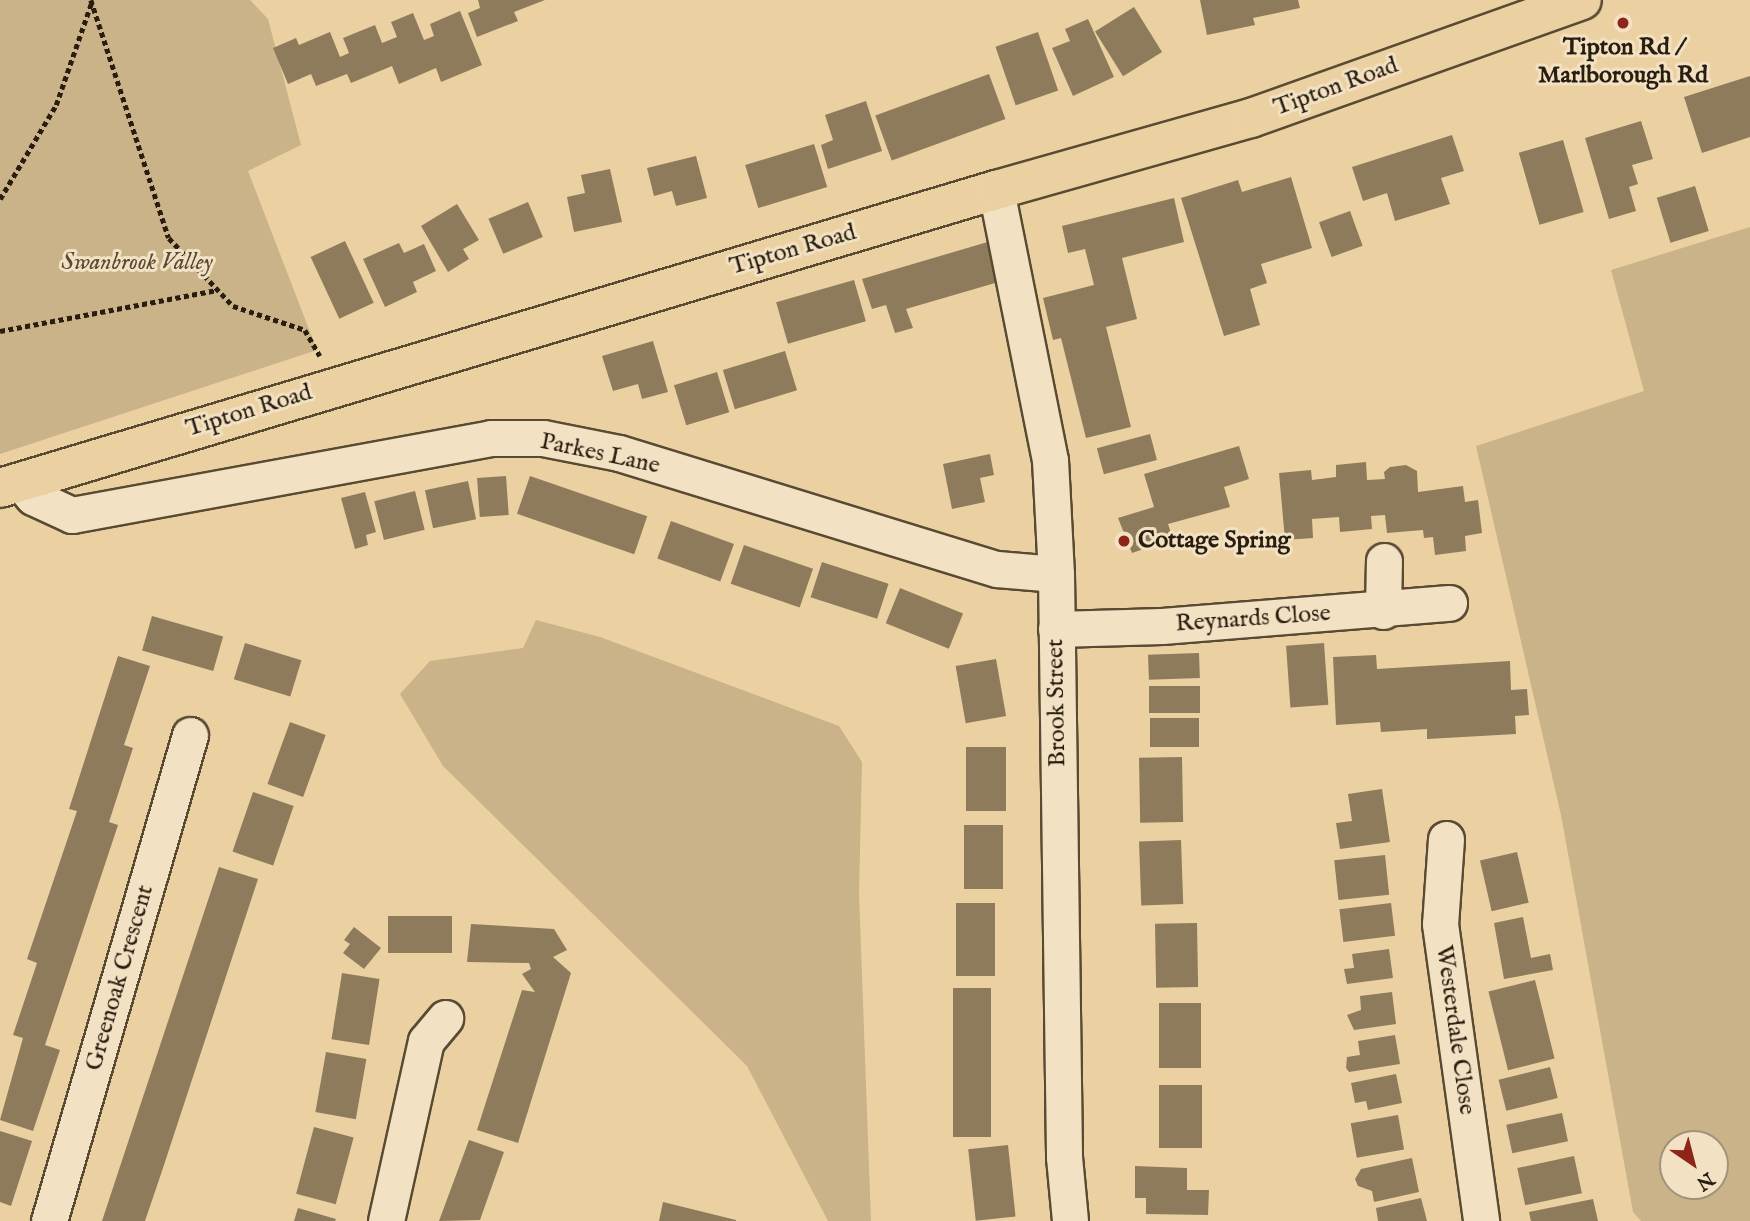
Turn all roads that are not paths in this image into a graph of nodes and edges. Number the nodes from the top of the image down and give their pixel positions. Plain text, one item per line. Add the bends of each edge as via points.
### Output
1 (1582, 0) edge
2 (1539, 6) edge
3 (996, 190) junction
4 (10, 485) edge
5 (1384, 561) dead end
6 (1056, 574) junction
7 (1449, 603) dead end
8 (1383, 611) junction
9 (1056, 629) junction
10 (190, 735) dead end
11 (1446, 839) dead end
12 (444, 1018) dead end
13 (50, 1221) edge
14 (386, 1221) edge
15 (1070, 1221) edge
16 (1481, 1221) edge

1 - 2 main road, Tipton Road
2 - 3 main road, Tipton Road via 1251,118
3 - 4 main road, Tipton Road
3 - 6 street, Brook Street via 1050,460
4 - 6 street, Parkes Lane via 72,515 491,438 543,438 619,453 997,569
5 - 8 street
6 - 9 street, Brook Street
7 - 8 street, Reynards Close
8 - 9 street, Reynards Close
9 - 15 street, Brook Street via 1064,1143
10 - 13 street, Greenoak Crescent
11 - 16 street, Westerdale Close via 1440,924
12 - 14 street via 426,1041

